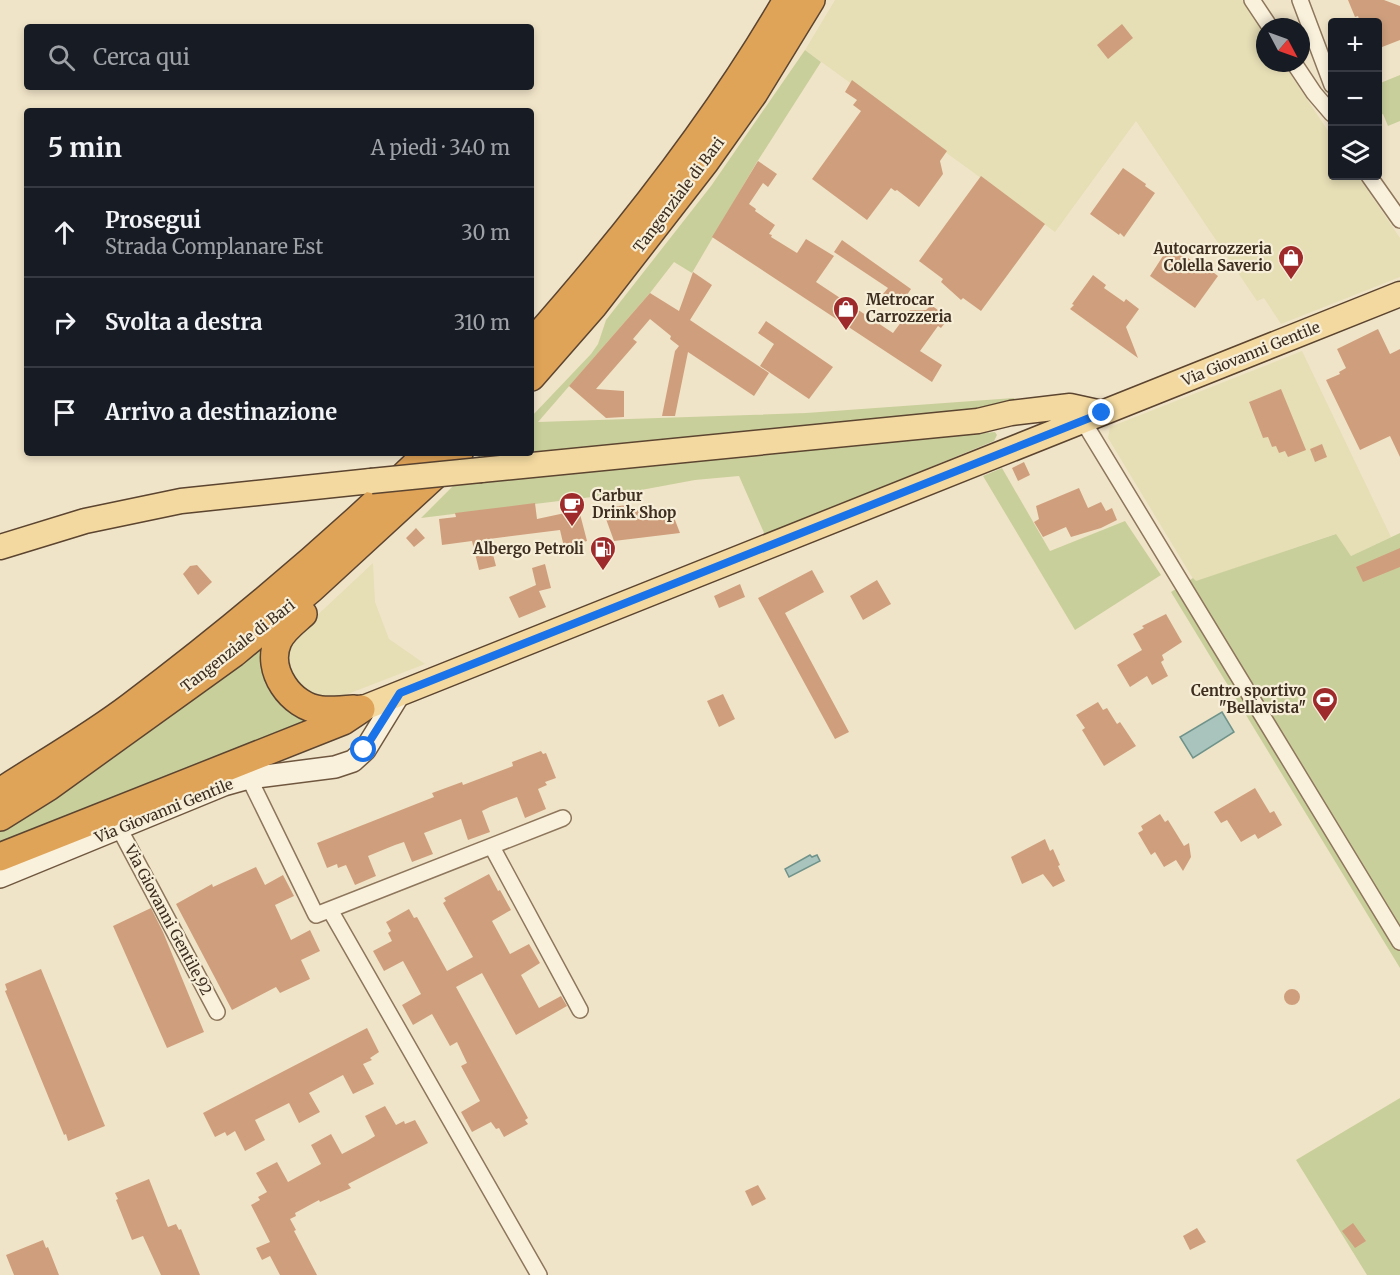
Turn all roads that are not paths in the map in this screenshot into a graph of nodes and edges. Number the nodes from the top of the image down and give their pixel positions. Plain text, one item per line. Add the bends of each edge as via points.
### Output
1 (787, 0) edge
2 (811, 0) edge
3 (1252, 0) edge
4 (1300, 0) edge
5 (1264, 18) edge
6 (1300, 72) edge
7 (1328, 74) edge
8 (1328, 109) edge
9 (1372, 180) edge
10 (1400, 220) edge
11 (1400, 294) edge
12 (534, 341) edge
13 (534, 374) edge
14 (1093, 417) junction
15 (978, 421) junction
16 (1018, 446) junction
17 (425, 456) edge
18 (456, 456) edge
19 (400, 508) junction
20 (0, 547) edge
21 (400, 693) junction
22 (361, 709) junction
23 (364, 750) junction
24 (249, 778) junction
25 (0, 792) edge
26 (0, 817) edge
27 (563, 818) dead end
28 (119, 828) junction
29 (492, 847) junction
30 (0, 857) edge
31 (0, 877) edge
32 (330, 910) junction
33 (1400, 942) edge
34 (580, 1010) dead end
35 (217, 1012) dead end
36 (539, 1275) edge

1 - 12 highway, Tangenziale di Bari via 684,154 577,292
2 - 13 highway, Tangenziale di Bari via 754,93 705,162 594,305
3 - 5 street
4 - 7 street
6 - 8 street
9 - 10 street
11 - 14 main road, Via Giovanni Gentile
14 - 15 main road via 1070,406
14 - 16 main road, Via Giovanni Gentile
14 - 33 street
15 - 16 main road via 999,425 1013,434
15 - 20 main road, bridge via 181,501 85,521
16 - 21 main road, Via Giovanni Gentile
17 - 25 highway, Tangenziale di Bari via 296,575 201,651 128,708
18 - 19 highway, Tangenziale di Bari
19 - 22 highway via 348,573 287,628 278,640 274,656 275,669 284,686 300,702 319,710
19 - 26 highway, Tangenziale di Bari via 234,652 48,787
21 - 22 main road, Via Giovanni Gentile
21 - 23 street
22 - 23 street via 366,728
22 - 30 highway via 343,721
23 - 24 street, Via Giovanni Gentile via 353,761 335,767
24 - 28 street, Via Giovanni Gentile
24 - 32 street via 316,915
27 - 29 street
28 - 31 street, Via Giovanni Gentile
28 - 35 street, Via Giovanni Gentile,92
29 - 32 street
29 - 34 street
32 - 36 street

